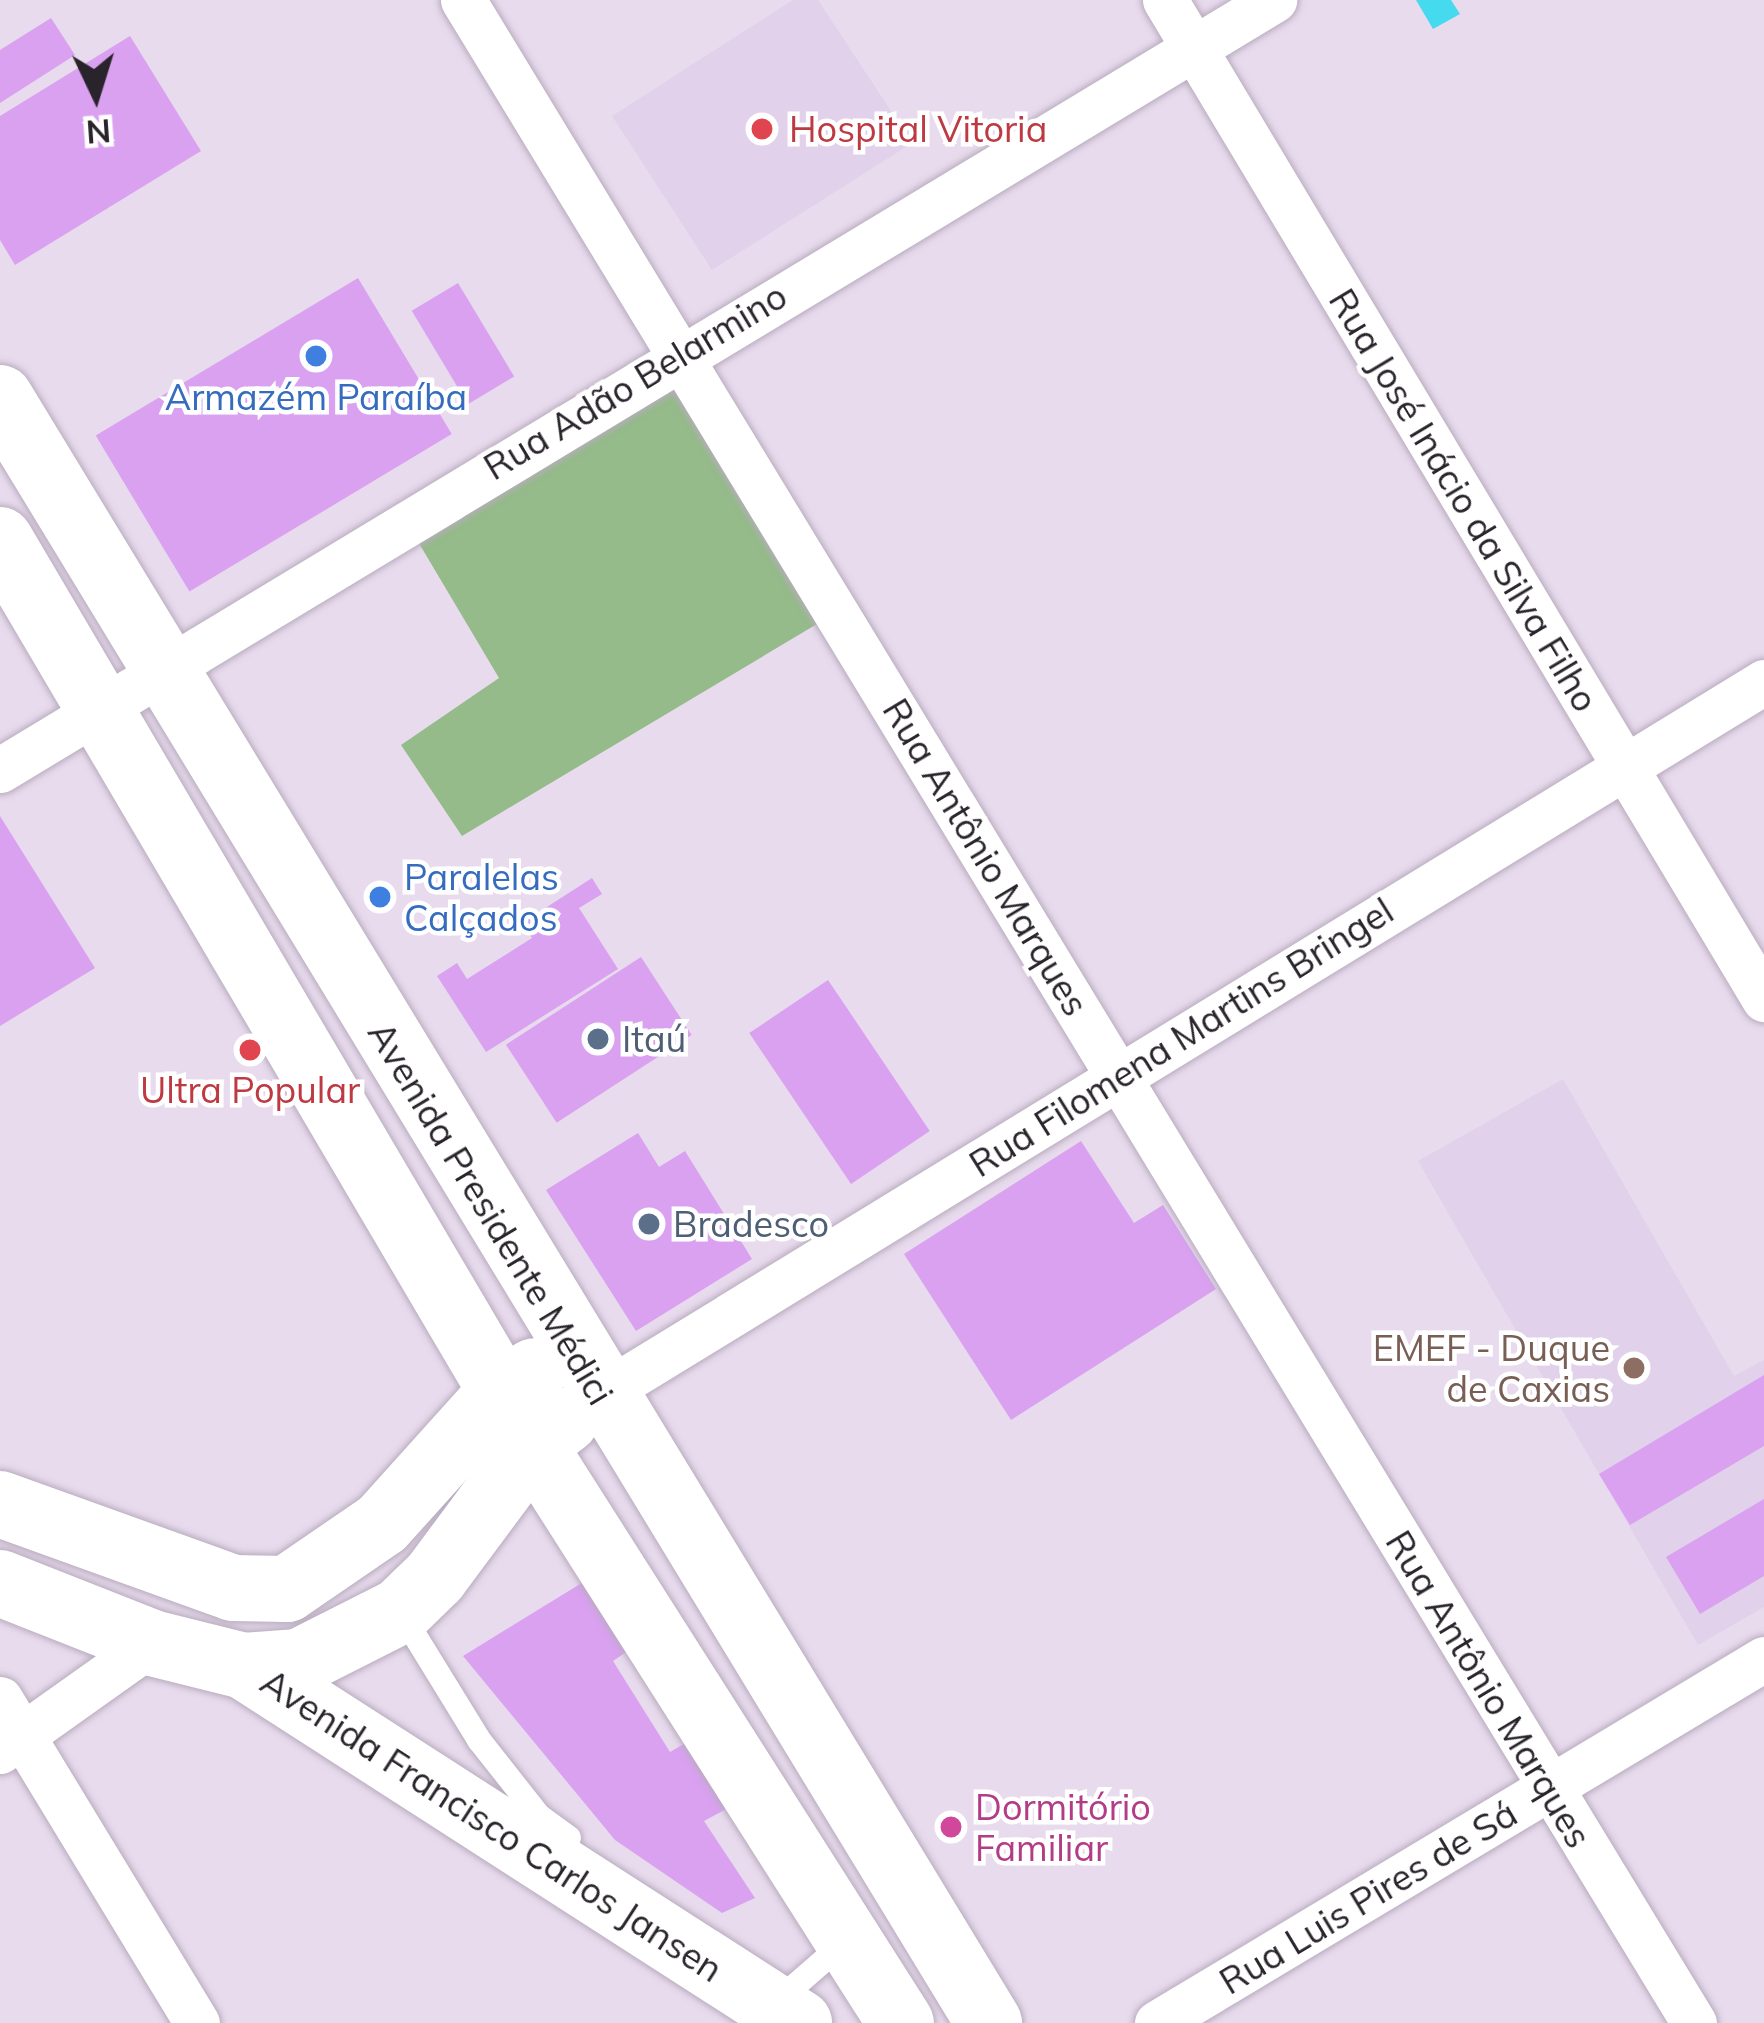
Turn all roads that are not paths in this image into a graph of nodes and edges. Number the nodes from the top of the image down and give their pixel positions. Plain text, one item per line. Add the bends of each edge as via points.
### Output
1 (463, 0) edge
2 (1166, 0) edge
3 (1274, 0) edge
4 (1194, 47) junction
5 (680, 352) junction
6 (0, 398) edge
7 (0, 540) edge
8 (161, 670) junction
9 (1764, 682) edge
10 (100, 710) junction
11 (1623, 766) junction
12 (0, 770) edge
13 (1764, 999) edge
14 (1118, 1074) junction
15 (586, 1370) junction
16 (517, 1418) junction
17 (0, 1504) edge
18 (0, 1583) edge
19 (400, 1611) junction
20 (152, 1643) junction
21 (1764, 1659) edge
22 (244, 1666) junction
23 (8, 1728) edge
24 (1549, 1789) junction
25 (587, 1852) dead end
26 (621, 1875) dead end
27 (850, 1937) junction
28 (787, 2006) edge
29 (197, 2023) edge
30 (901, 2023) edge
31 (989, 2023) edge
32 (1157, 2023) edge
33 (1694, 2023) edge

1 - 5 street, Rua Antônio Marques
2 - 4 street, Rua José Inácio da Silva Filho
3 - 4 street, Rua Adão Belarmino
4 - 5 street, Rua Adão Belarmino
4 - 11 street, Rua José Inácio da Silva Filho
5 - 8 street, Rua Adão Belarmino
5 - 14 street, Rua Antônio Marques
6 - 8 main road, Avenida Presidente Médici
7 - 10 main road
8 - 10 street, Rua Adão Belarmino
8 - 15 main road, Avenida Presidente Médici
9 - 11 street, Rua Filomena Martins Bringel
10 - 12 street, Rua Adão Belarmino
10 - 16 main road
11 - 13 street, Rua José Inácio da Silva Filho
11 - 14 street, Rua Filomena Martins Bringel
14 - 15 street, Rua Filomena Martins Bringel
14 - 24 street, Rua Antônio Marques
15 - 16 main road
15 - 31 main road, Avenida Presidente Médici
16 - 17 main road via 287,1589 232,1588
16 - 19 main road via 436,1577
16 - 27 main road
18 - 20 main road, Avenida Francisco Carlos Jansen
19 - 22 main road, Avenida Francisco Carlos Jansen via 298,1661
19 - 25 lane via 493,1757 539,1816
20 - 22 main road, Avenida Francisco Carlos Jansen
20 - 23 street
21 - 24 street, Rua Luis Pires de Sá
22 - 28 main road, Avenida Francisco Carlos Jansen
23 - 29 street
24 - 32 street, Rua Luis Pires de Sá
24 - 33 street, Rua Antônio Marques
26 - 28 lane
27 - 28 lane
27 - 30 main road

